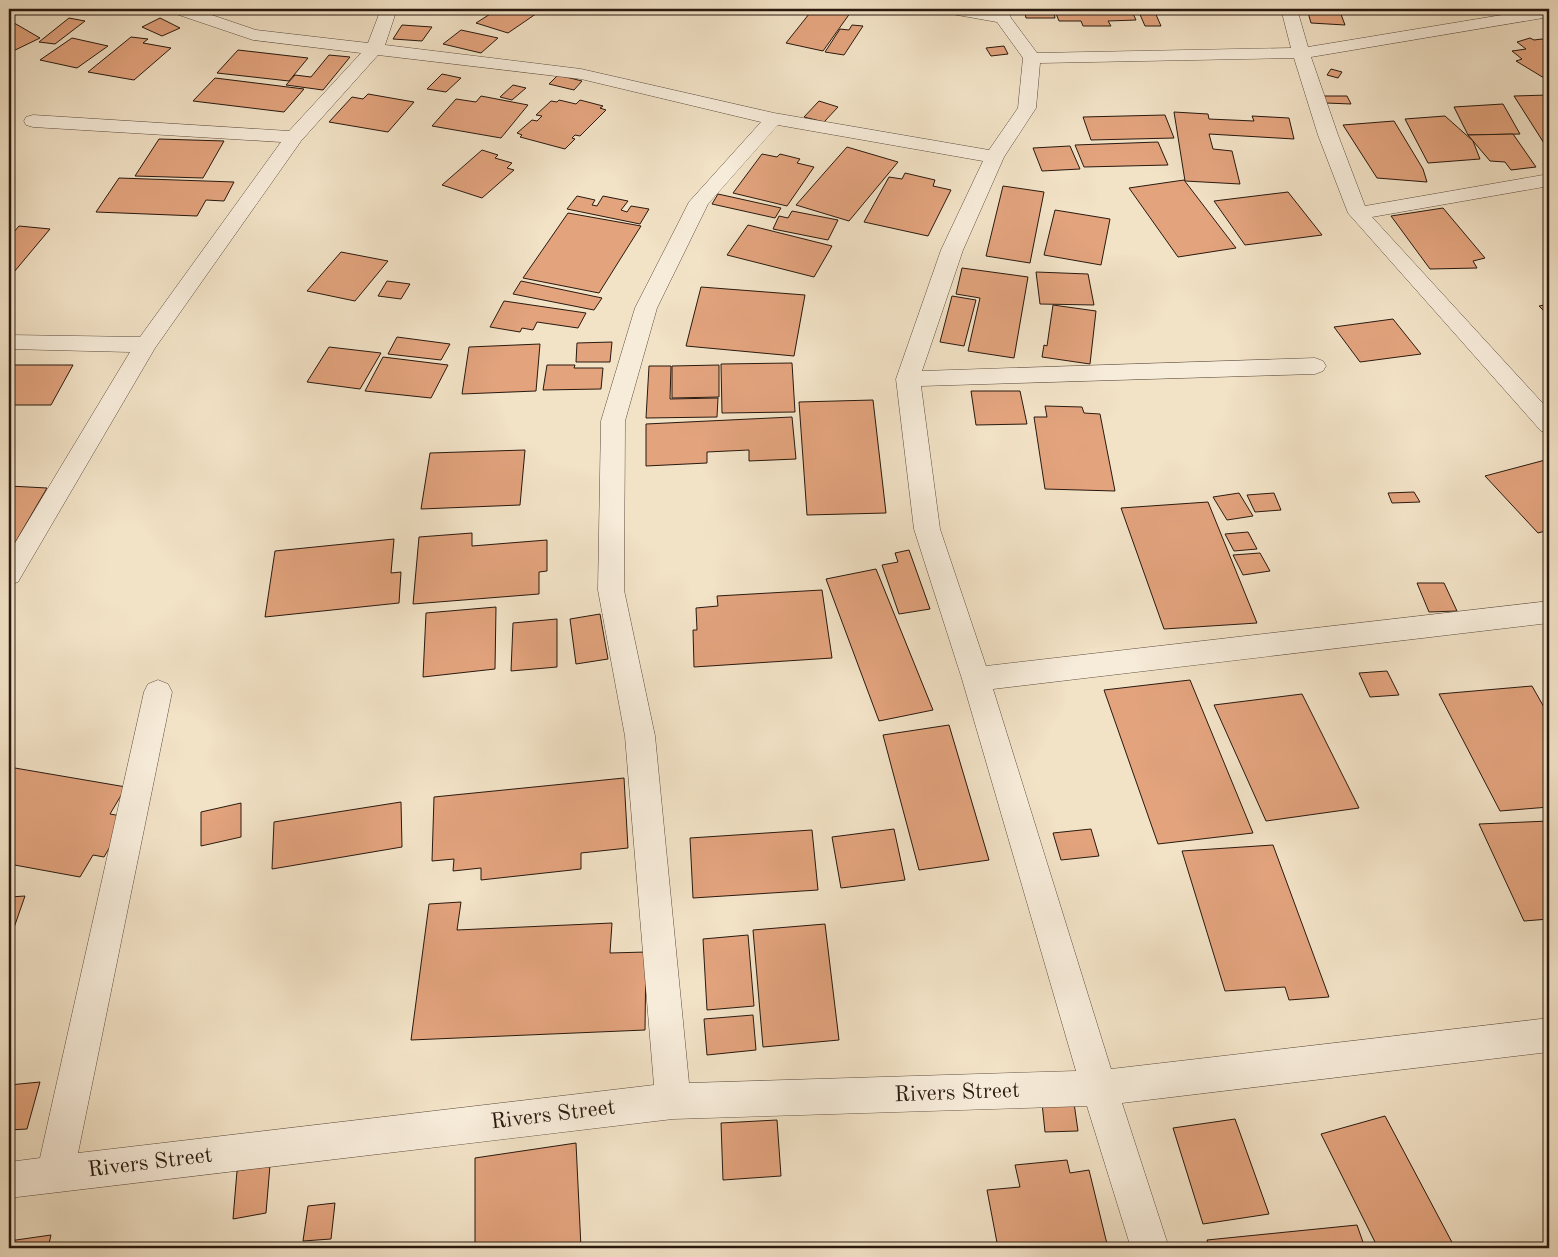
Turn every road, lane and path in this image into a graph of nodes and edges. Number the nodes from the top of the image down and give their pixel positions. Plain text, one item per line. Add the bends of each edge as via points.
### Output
1 (179, 9) edge
2 (389, 9) edge
3 (952, 9) edge
4 (1289, 9) edge
5 (1549, 12) edge
6 (1001, 13) edge
7 (375, 48) junction
8 (1301, 53) junction
9 (1032, 58) junction
10 (774, 119) junction
11 (33, 121) dead end
12 (294, 137) junction
13 (994, 157) junction
14 (1549, 180) edge
15 (1358, 213) junction
16 (9, 342) edge
17 (146, 345) junction
18 (1315, 366) dead end
19 (908, 379) junction
20 (1547, 420) edge
21 (9, 575) edge
22 (1549, 612) edge
23 (976, 679) junction
24 (158, 692) dead end
25 (1549, 1035) edge
26 (1099, 1088) junction
27 (673, 1101) junction
28 (55, 1175) junction
29 (9, 1180) edge
30 (1150, 1248) edge

1 - 7 street via 253,35
2 - 7 street
3 - 6 street
4 - 8 street
5 - 8 street
6 - 9 street
7 - 10 street via 580,74
7 - 12 street
8 - 9 street
8 - 15 street
9 - 13 street via 1027,108
10 - 13 street
10 - 27 street via 699,202 646,308 614,421 611,590 640,736
11 - 12 street
12 - 17 street
13 - 19 street via 952,250
14 - 15 street
15 - 20 street
16 - 17 street
17 - 21 street
18 - 19 street
19 - 23 street via 927,529
22 - 23 street
23 - 26 street
24 - 28 street
25 - 26 street, Rivers Street
26 - 27 street, Rivers Street
26 - 30 street
27 - 28 street, Rivers Street
28 - 29 street, Rivers Street

